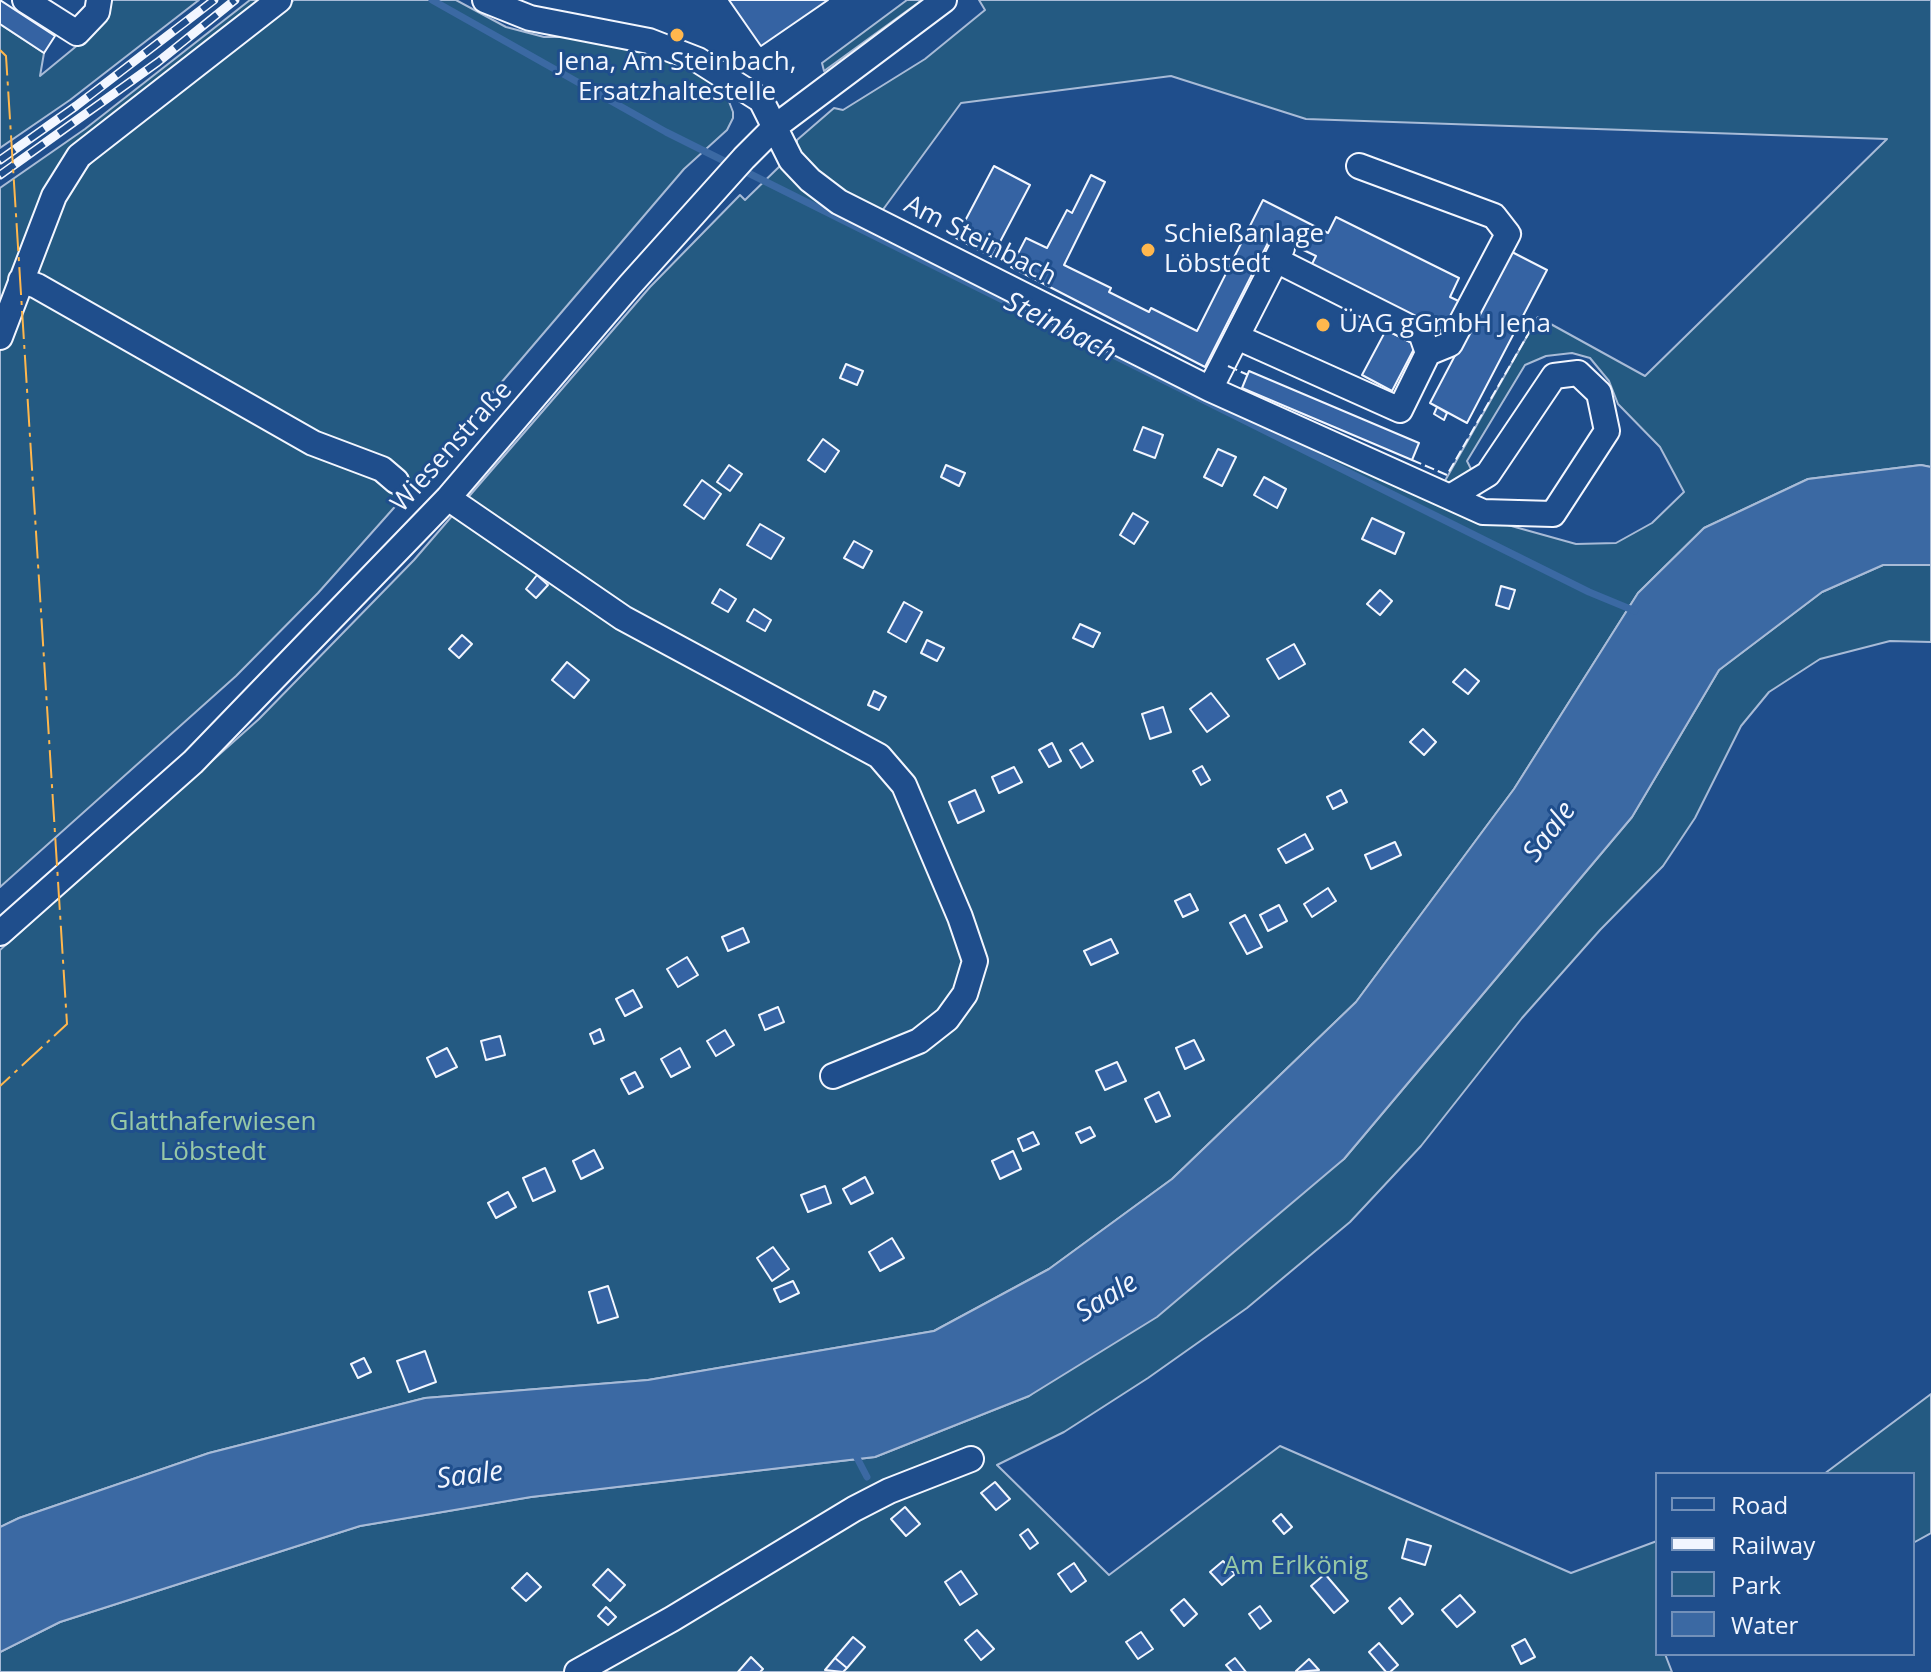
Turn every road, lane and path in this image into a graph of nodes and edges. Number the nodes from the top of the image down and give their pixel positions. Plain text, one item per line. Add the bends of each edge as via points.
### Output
1 (25, 0) edge
2 (99, 0) edge
3 (279, 0) edge
4 (944, 0) edge
5 (497, 3) edge
6 (776, 126) junction
7 (1359, 166) dead end
8 (21, 280) junction
9 (0, 337) edge
10 (1237, 337) junction
11 (1428, 353) junction
12 (1210, 389) junction
13 (396, 481) dead end
14 (1450, 497) junction
15 (448, 498) junction
16 (0, 933) edge
17 (833, 1076) dead end
18 (971, 1459) dead end
19 (577, 1672) edge

1 - 2 street via 77,33 97,12
3 - 8 street via 79,156 54,196
4 - 6 street, Wiesenstraße
5 - 6 street, Am Steinbach via 554,24 673,48 749,90
6 - 12 street, Am Steinbach via 791,160 839,202
6 - 15 street, Wiesenstraße
7 - 11 street via 1494,216 1508,234 1450,344
8 - 9 street
8 - 13 street via 313,443 382,469
10 - 11 street via 1400,410
10 - 11 street via 1279,254 1421,333
10 - 12 street
12 - 14 street, Am Steinbach
14 - 14 street, Am Steinbach via 1483,512 1553,514 1607,431 1599,393 1578,373 1554,376 1488,474
15 - 16 street, Wiesenstraße via 193,762
15 - 17 street via 623,618 879,756 904,785 975,961 965,994 947,1019 919,1041
18 - 19 street via 854,1509

